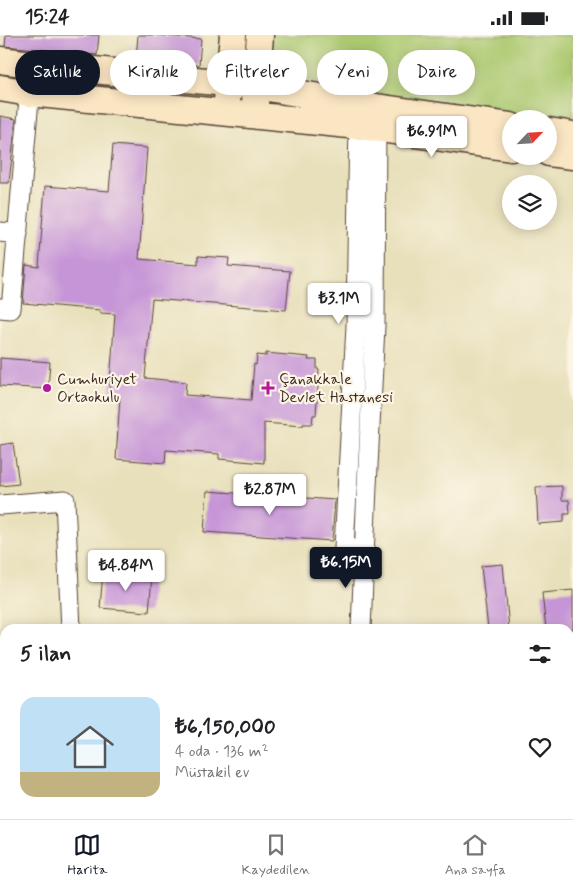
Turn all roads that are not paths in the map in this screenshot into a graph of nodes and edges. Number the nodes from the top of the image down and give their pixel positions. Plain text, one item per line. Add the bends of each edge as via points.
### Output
1 (233, 35) edge
2 (260, 35) edge
3 (232, 50) edge
4 (259, 50) edge
5 (0, 60) edge
6 (15, 62) edge
7 (100, 71) edge
8 (207, 81) edge
9 (0, 88) edge
10 (15, 90) edge
11 (30, 95) edge
12 (50, 95) edge
13 (228, 95) edge
14 (256, 95) edge
15 (289, 95) edge
16 (226, 113) junction
17 (254, 115) junction
18 (368, 117) junction
19 (502, 125) edge
20 (558, 132) edge
21 (573, 135) edge
22 (502, 146) edge
23 (558, 154) edge
24 (573, 157) edge
25 (9, 233) edge
26 (0, 308) edge
27 (0, 505) edge
28 (71, 624) edge
29 (361, 624) edge

1 - 3 main road
2 - 4 main road
5 - 6 main road
7 - 8 main road
9 - 10 main road
11 - 25 street
12 - 16 main road
13 - 16 main road
14 - 17 main road
15 - 18 main road
16 - 17 main road
17 - 18 main road
18 - 19 main road
18 - 22 main road
18 - 29 street via 344,548 364,550
20 - 21 main road
23 - 24 main road
25 - 26 street via 11,309
27 - 28 street via 65,500

